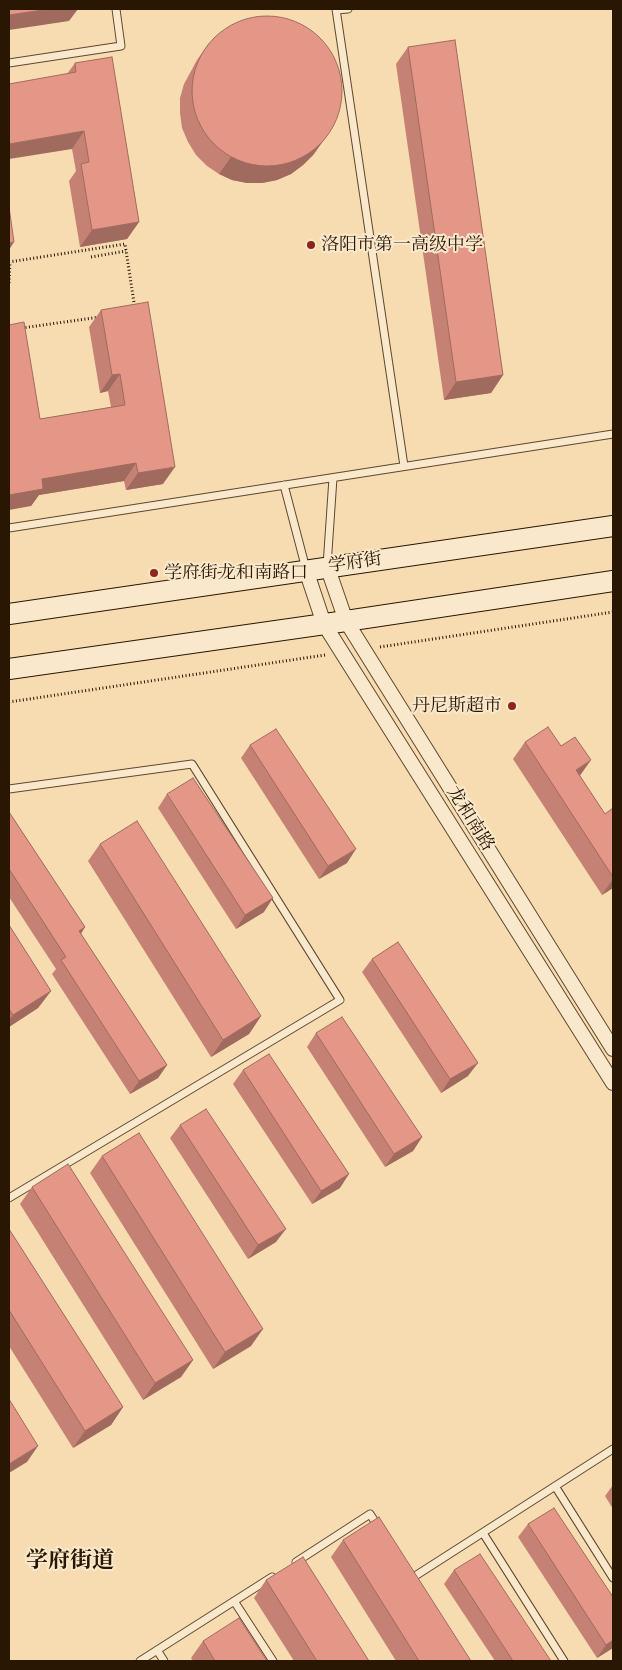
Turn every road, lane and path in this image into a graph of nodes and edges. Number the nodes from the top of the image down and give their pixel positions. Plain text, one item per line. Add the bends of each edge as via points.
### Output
1 (116, 9) edge
2 (348, 9) edge
3 (336, 10) edge
4 (9, 63) edge
5 (126, 251) junction
6 (91, 257) dead end
7 (9, 262) edge
8 (9, 283) edge
9 (135, 311) edge
10 (106, 316) edge
11 (18, 329) edge
12 (613, 434) edge
13 (404, 466) junction
14 (333, 478) junction
15 (284, 485) junction
16 (613, 526) edge
17 (9, 528) edge
18 (327, 566) junction
19 (306, 570) junction
20 (613, 581) edge
21 (613, 612) edge
22 (9, 614) edge
23 (346, 621) junction
24 (324, 624) junction
25 (363, 650) junction
26 (342, 652) junction
27 (9, 669) edge
28 (9, 702) edge
29 (9, 789) edge
30 (613, 1049) edge
31 (613, 1083) edge
32 (9, 1198) edge
33 (613, 1449) edge
34 (555, 1486) junction
35 (483, 1533) junction
36 (386, 1538) edge
37 (300, 1559) junction
38 (292, 1564) edge
39 (306, 1567) edge
40 (407, 1570) edge
41 (276, 1575) edge
42 (412, 1578) junction
43 (613, 1578) edge
44 (417, 1586) edge
45 (234, 1601) junction
46 (157, 1650) junction
47 (140, 1661) edge
48 (164, 1661) edge
49 (273, 1661) edge
50 (564, 1661) edge

1 - 4 lane via 121,46
2 - 3 lane
3 - 13 lane
5 - 6 path
5 - 7 path via 125,244
5 - 9 path
7 - 8 path
10 - 11 path
12 - 13 lane
13 - 14 lane
14 - 15 lane
14 - 18 lane
15 - 17 lane
15 - 19 lane
16 - 18 main road, 学府街
18 - 19 main road, 学府街
18 - 23 street, 龙和南路
19 - 22 main road, 学府街
19 - 24 street, 龙和南路
20 - 23 main road
21 - 25 path
23 - 24 main road
23 - 25 street, 龙和南路
24 - 26 street, 龙和南路
24 - 27 main road
25 - 30 street, 龙和南路
26 - 28 path
26 - 31 street, 龙和南路
29 - 32 lane via 192,764 340,1000
33 - 34 lane
34 - 35 lane
34 - 43 lane
35 - 42 lane
35 - 50 lane
36 - 37 lane via 370,1514
37 - 38 lane
37 - 39 lane
40 - 42 lane
41 - 45 lane
42 - 44 lane
45 - 46 lane
45 - 49 lane
46 - 47 lane
46 - 48 lane

